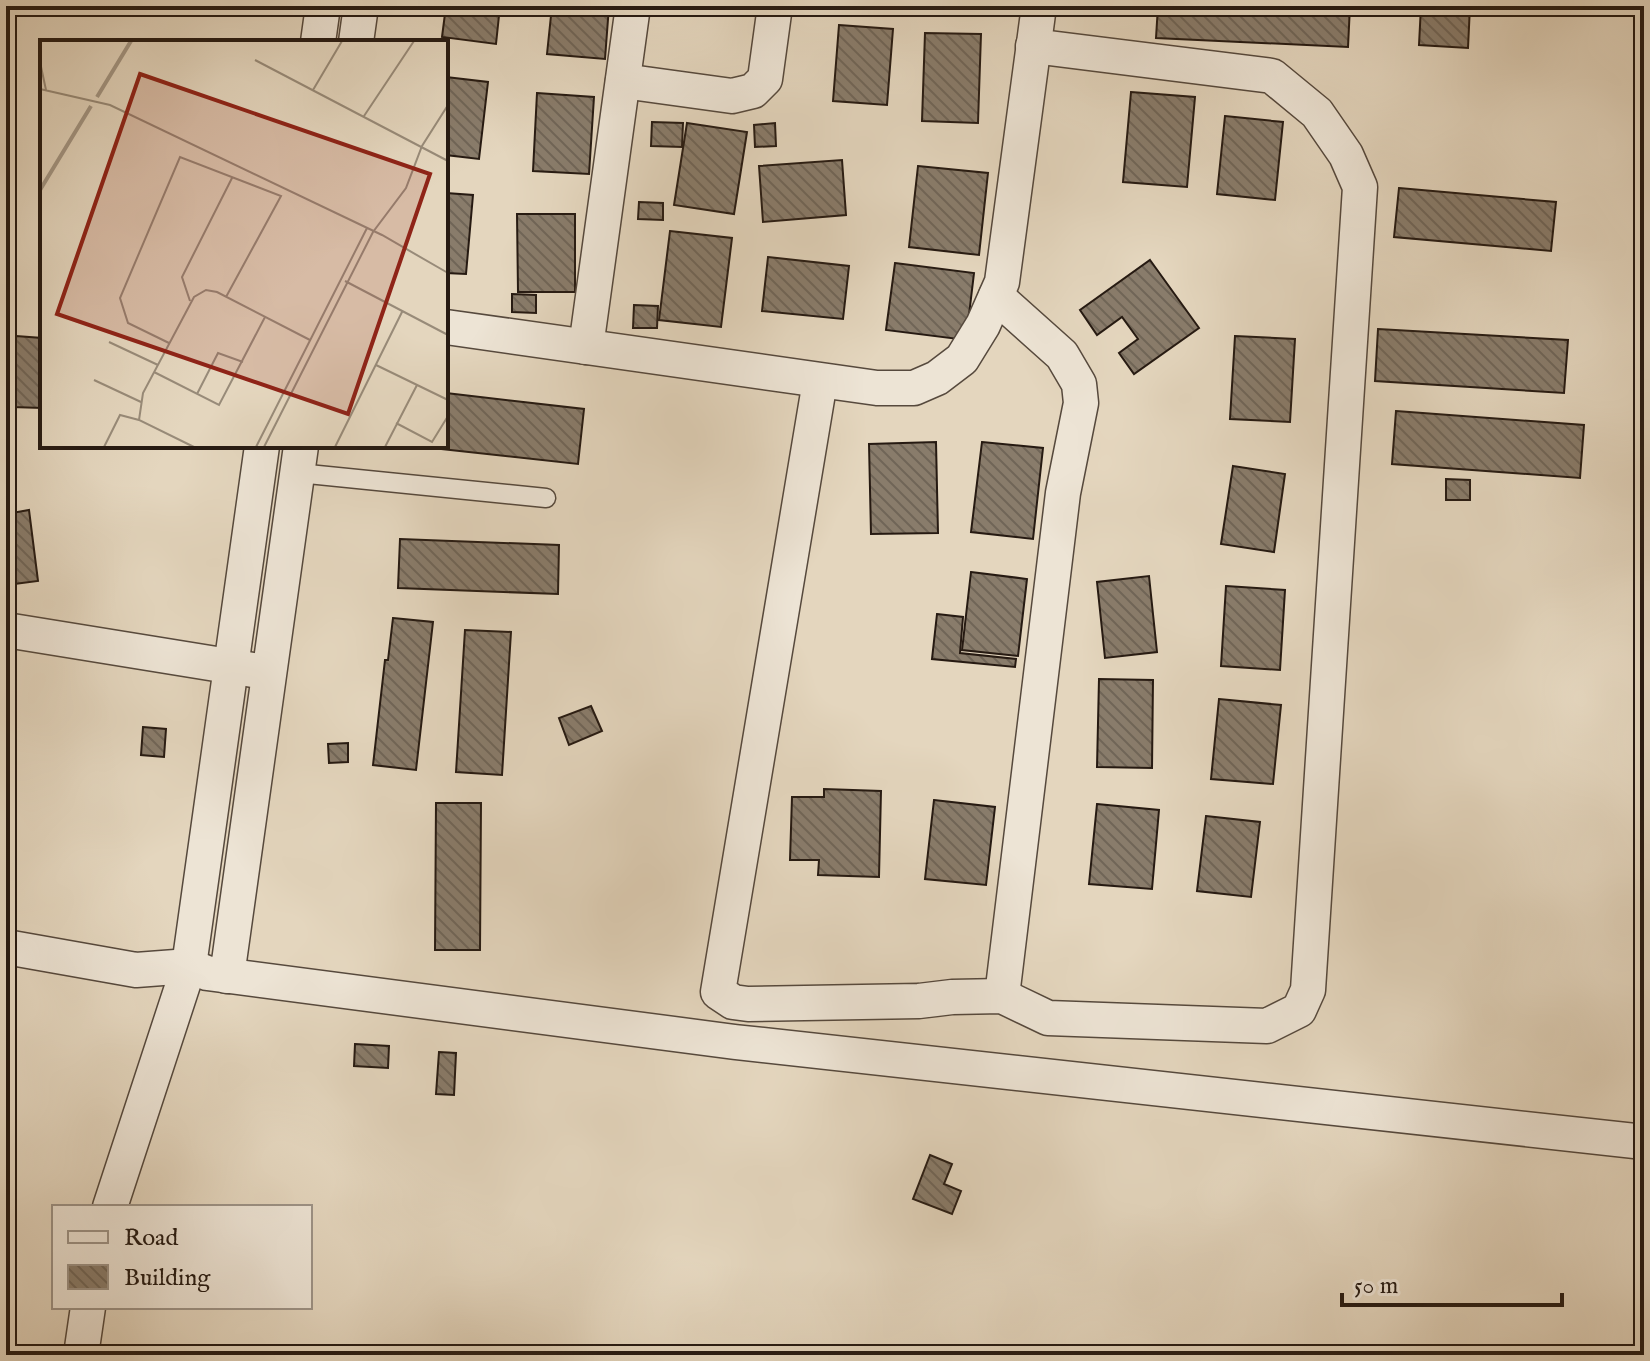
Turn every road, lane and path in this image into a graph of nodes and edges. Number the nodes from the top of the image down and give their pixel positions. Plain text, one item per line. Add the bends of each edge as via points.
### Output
1 (323, 6) edge
2 (361, 6) edge
3 (633, 6) edge
4 (775, 6) edge
5 (1039, 6) edge
6 (318, 40) edge
7 (356, 40) edge
8 (1033, 46) junction
9 (623, 81) junction
10 (996, 296) junction
11 (448, 327) edge
12 (586, 347) junction
13 (820, 381) junction
14 (262, 448) edge
15 (299, 460) edge
16 (546, 498) dead end
17 (6, 630) edge
18 (231, 667) junction
19 (270, 672) junction
20 (6, 947) edge
21 (189, 966) junction
22 (227, 976) junction
23 (1002, 996) junction
24 (1644, 1142) edge
25 (111, 1205) edge
26 (88, 1309) edge
27 (81, 1355) edge

1 - 6 street
2 - 7 street
3 - 9 street
4 - 9 street via 765,79 753,91 732,96
5 - 8 street
8 - 10 street
8 - 23 street via 1272,76 1317,113 1360,187 1308,990 1299,1010 1267,1026 1048,1018
9 - 12 street
10 - 13 street via 962,359 937,378 914,388
10 - 23 street via 1062,355 1079,384 1081,403 1063,493
11 - 12 street
12 - 13 street
13 - 23 street via 718,992 748,1004
14 - 18 street
15 - 16 lane
15 - 19 street
17 - 18 street
18 - 19 street
18 - 21 street
19 - 22 street
20 - 21 street via 136,970
21 - 22 street
21 - 25 street
22 - 24 street via 735,1042
26 - 27 street

